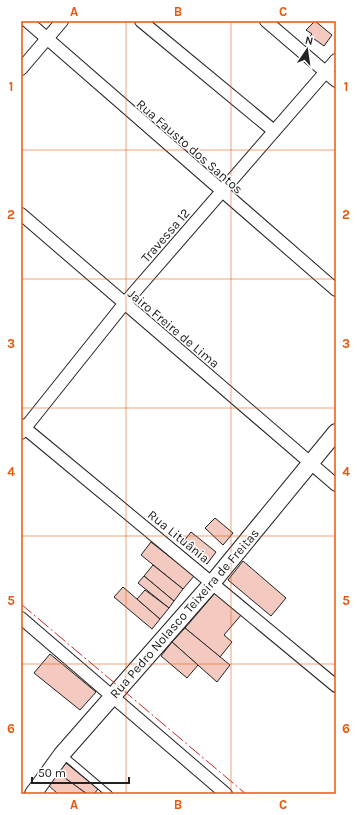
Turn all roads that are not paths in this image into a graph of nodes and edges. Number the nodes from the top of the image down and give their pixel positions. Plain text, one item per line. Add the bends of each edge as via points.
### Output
1 (27, 21) edge
2 (62, 21) edge
3 (141, 21) edge
4 (266, 21) edge
5 (47, 38) junction
6 (336, 60) edge
7 (21, 69) edge
8 (326, 72) junction
9 (336, 81) edge
10 (274, 131) junction
11 (222, 192) junction
12 (21, 214) edge
13 (336, 290) edge
14 (124, 304) junction
15 (22, 429) edge
16 (336, 432) edge
17 (311, 462) junction
18 (336, 485) edge
19 (213, 582) junction
20 (21, 618) edge
21 (336, 686) edge
22 (112, 697) junction
23 (62, 754) junction
24 (33, 794) edge
25 (109, 794) edge
26 (226, 794) edge

1 - 5 street, Rua Fausto dos Santos
2 - 5 street
3 - 10 street
4 - 8 street
5 - 7 street
5 - 11 street, Rua Fausto dos Santos
6 - 8 street, Travessa 12
8 - 9 street
8 - 10 street, Travessa 12
10 - 11 street, Travessa 12
11 - 13 street, Rua Fausto dos Santos
11 - 14 street, Travessa 12
12 - 14 street, Jairo Freire de Lima
14 - 15 street, Travessa 12
14 - 17 street, Jairo Freire de Lima
15 - 19 street, Rua Lituânia
16 - 17 main road, Rua Pedro Nolasco Teixeira de Freitas
17 - 18 street, Jairo Freire de Lima
17 - 19 main road, Rua Pedro Nolasco Teixeira de Freitas
19 - 21 street, Rua Lituânia
19 - 22 main road, Rua Pedro Nolasco Teixeira de Freitas
20 - 22 street
22 - 23 main road, Rua Pedro Nolasco Teixeira de Freitas
22 - 26 street
23 - 24 main road, Rua Pedro Nolasco Teixeira de Freitas
23 - 25 lane

